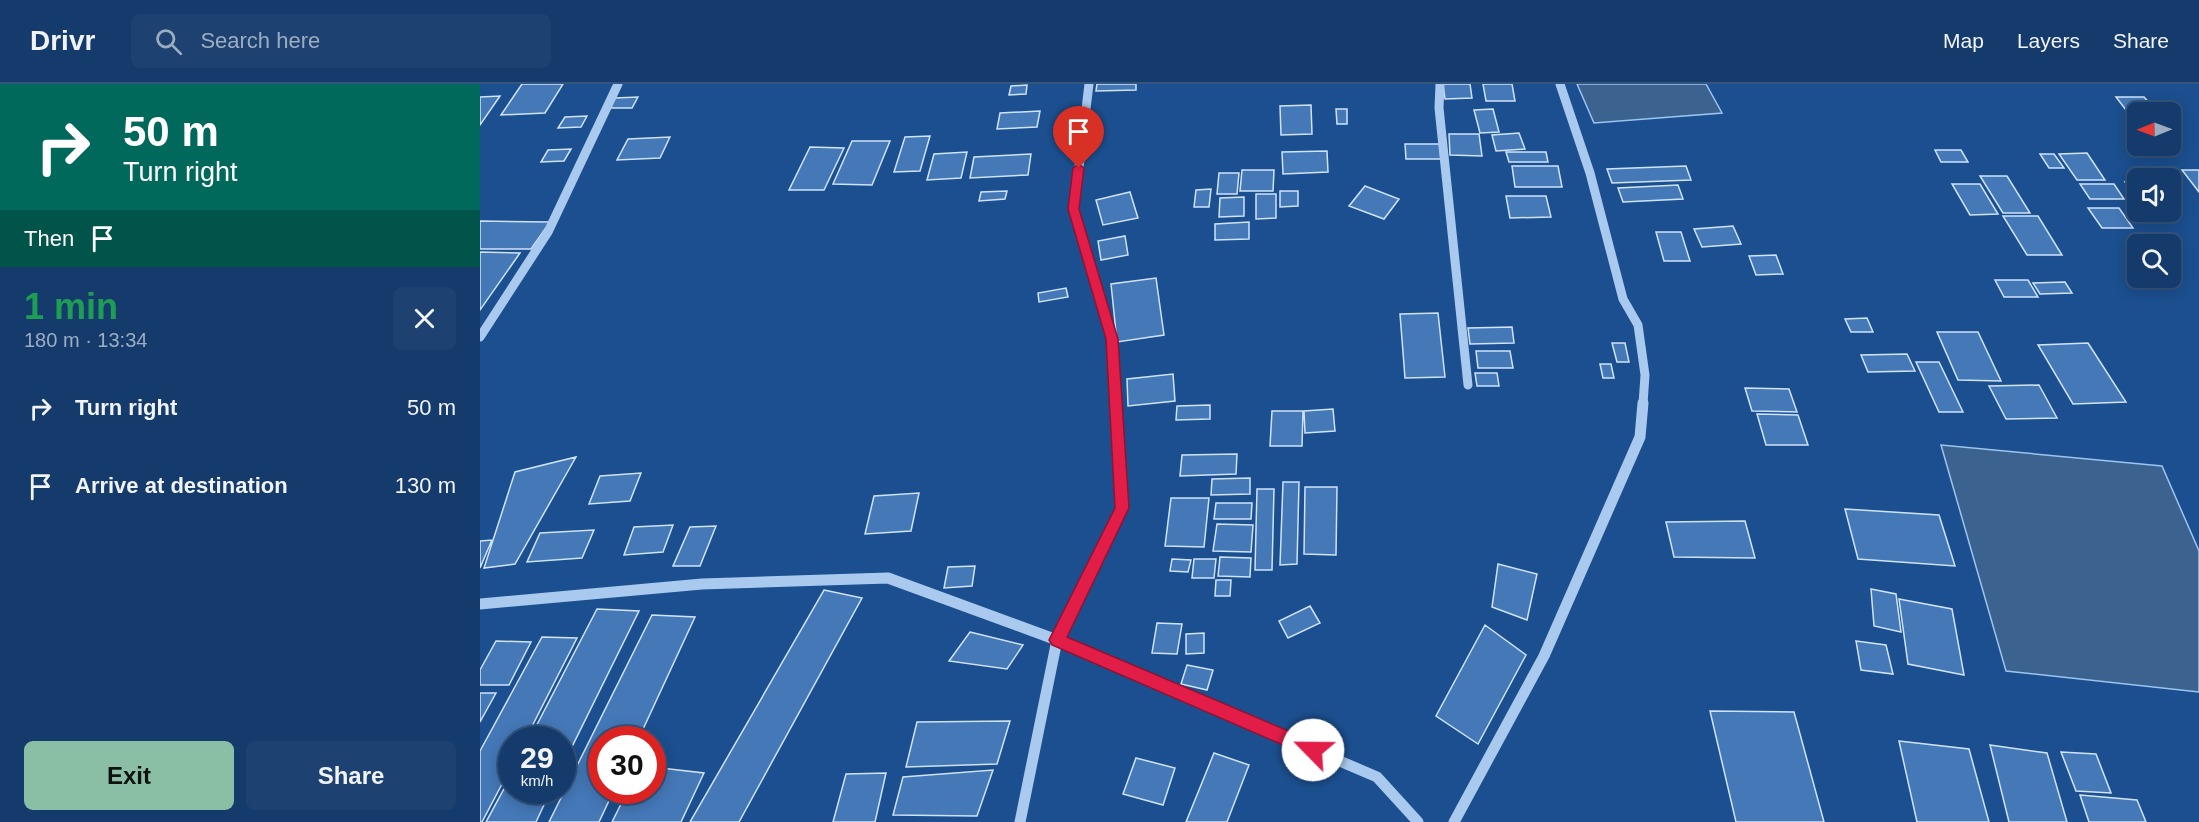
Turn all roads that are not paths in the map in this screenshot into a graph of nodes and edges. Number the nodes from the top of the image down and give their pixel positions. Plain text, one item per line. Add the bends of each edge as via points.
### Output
1 (618, 84) edge
2 (1089, 84) edge
3 (1440, 84) edge
4 (1560, 84) edge
5 (480, 337) edge
6 (1468, 385) dead end
7 (480, 604) edge
8 (1057, 640) junction
9 (1020, 822) edge
10 (1418, 822) edge
11 (1454, 822) edge

1 - 5 street via 548,231
2 - 8 street via 1074,209 1112,339 1122,508
3 - 6 street via 1439,108
4 - 11 street via 1590,173 1623,299 1638,325 1645,375 1640,437 1544,656
7 - 8 street via 702,584 888,578
8 - 9 street
8 - 10 street via 1377,777

